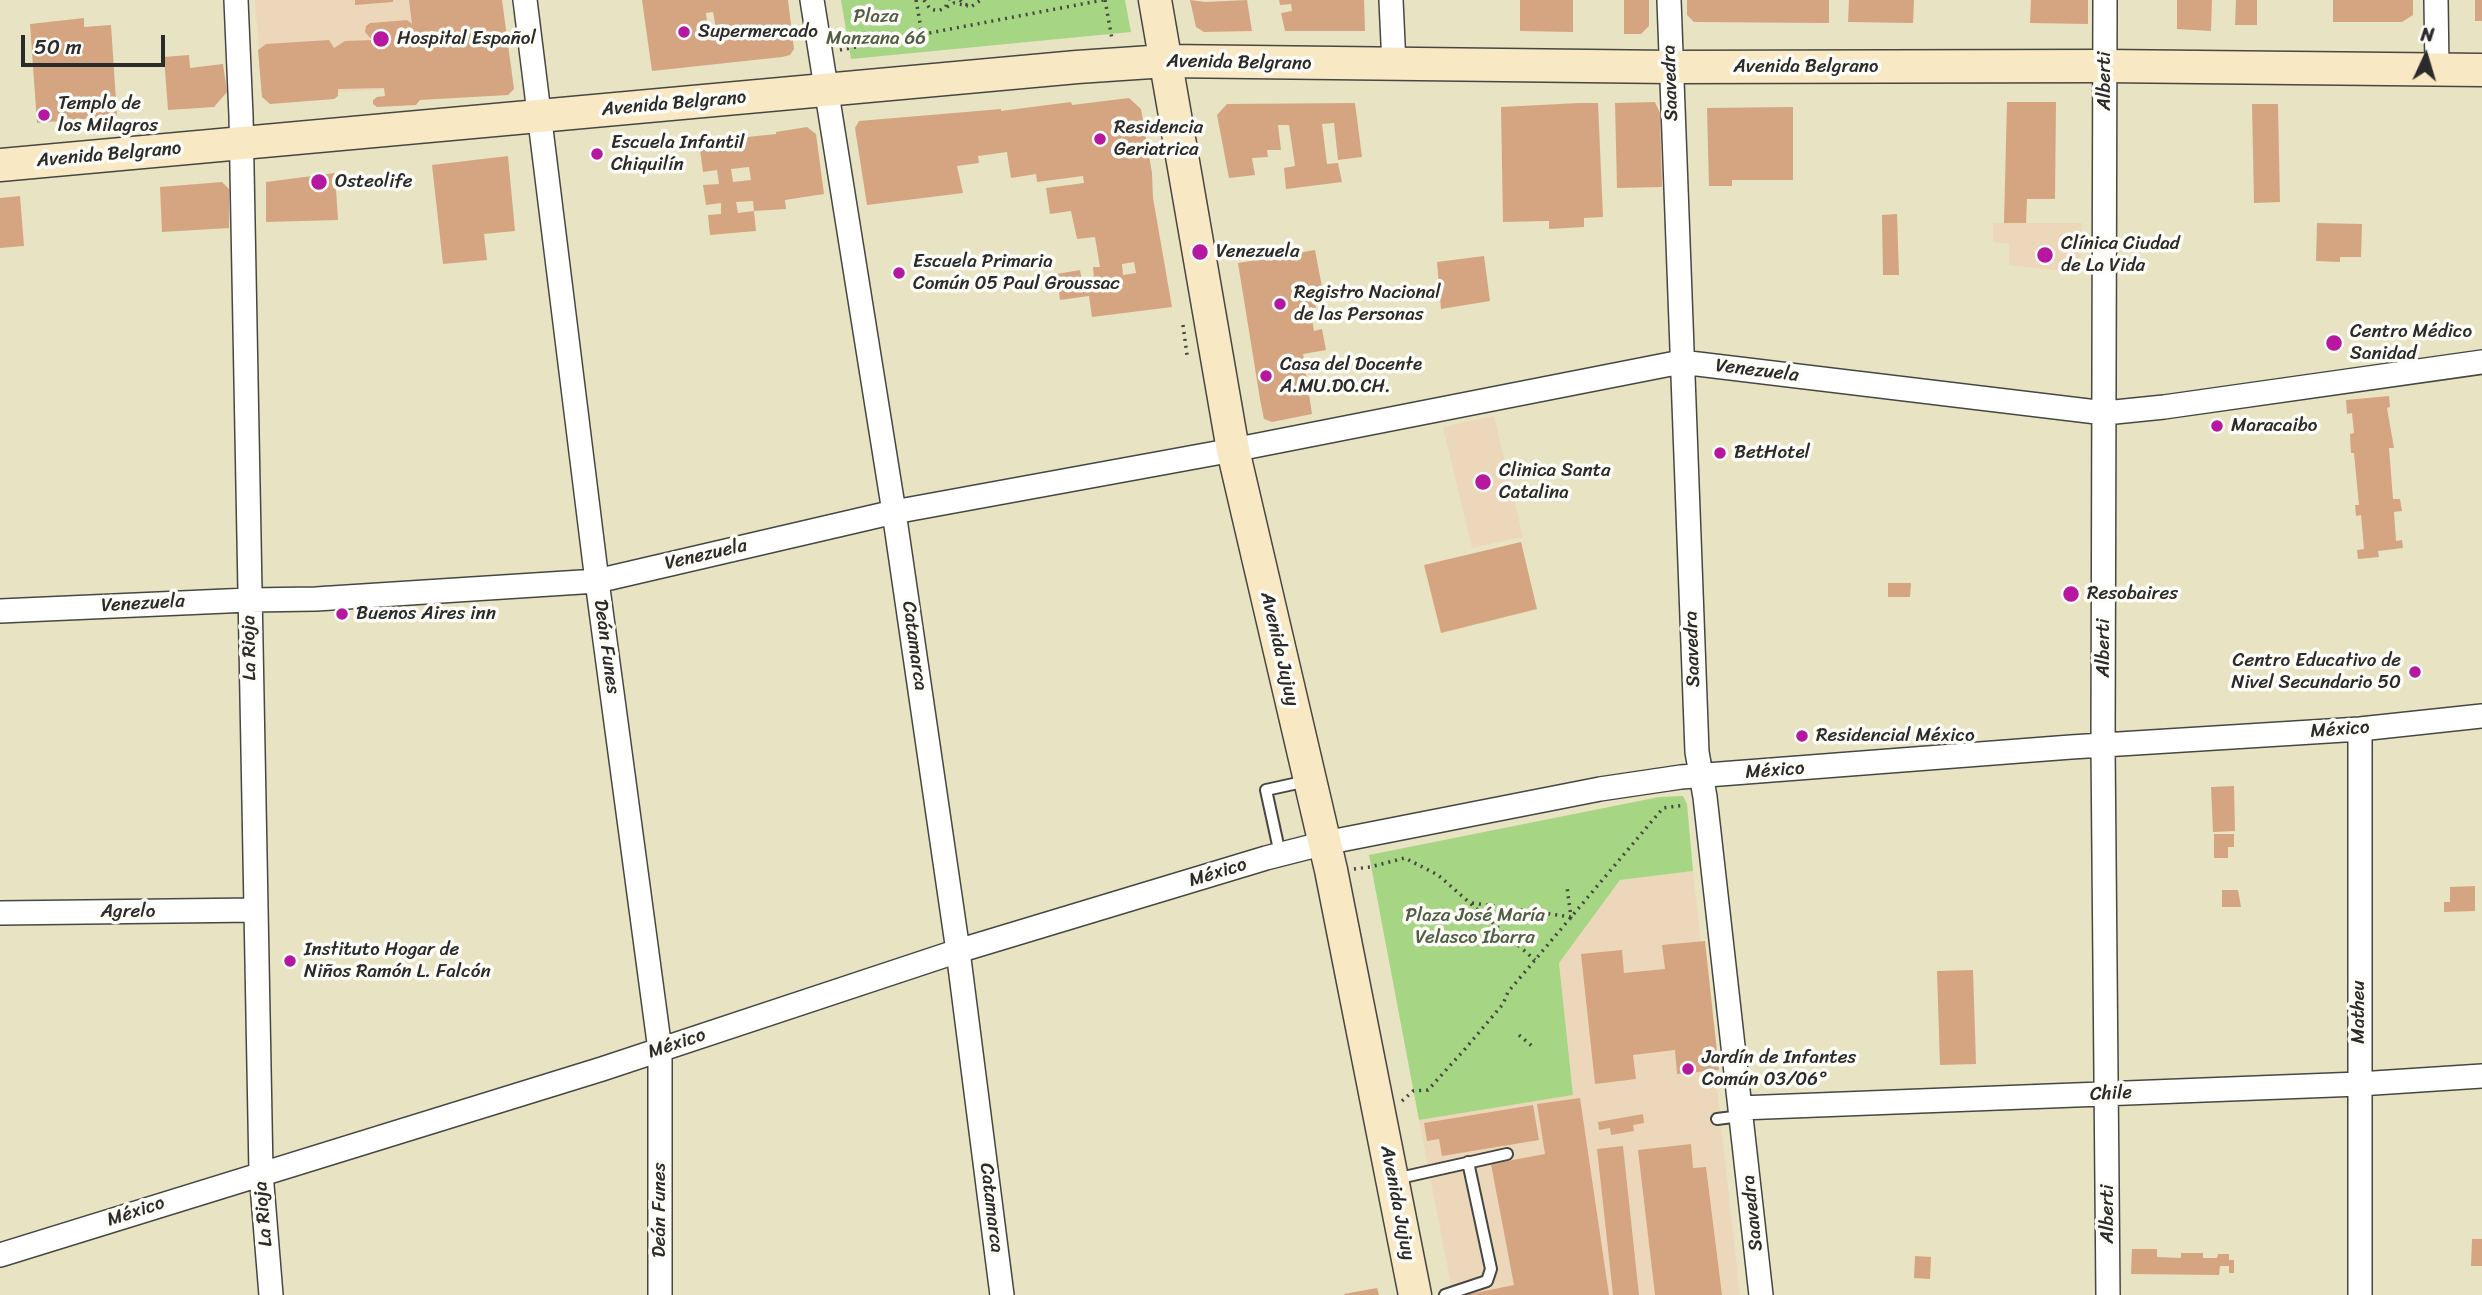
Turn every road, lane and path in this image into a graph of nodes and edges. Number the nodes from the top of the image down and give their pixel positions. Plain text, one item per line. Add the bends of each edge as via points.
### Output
1 (236, 0) edge
2 (525, 0) edge
3 (811, 0) edge
4 (916, 0) edge
5 (924, 0) edge
6 (949, 0) edge
7 (960, 0) edge
8 (1068, 0) edge
9 (1104, 0) edge
10 (1155, 0) edge
11 (1391, 0) edge
12 (1669, 0) edge
13 (2105, 0) edge
14 (2436, 0) edge
15 (981, 1) edge
16 (968, 6) junction
17 (1069, 6) junction
18 (942, 10) junction
19 (922, 34) junction
20 (821, 53) junction
21 (1166, 61) junction
22 (1117, 64) junction
23 (1394, 65) junction
24 (2104, 66) junction
25 (1671, 67) junction
26 (2437, 68) junction
27 (2482, 70) edge
28 (827, 90) junction
29 (541, 116) junction
30 (241, 143) junction
31 (0, 165) edge
32 (1183, 326) dead end
33 (1187, 355) dead end
34 (1682, 362) junction
35 (2482, 362) edge
36 (2105, 413) junction
37 (1233, 450) junction
38 (894, 512) junction
39 (597, 581) junction
40 (249, 600) junction
41 (0, 611) edge
42 (2482, 716) edge
43 (2360, 730) junction
44 (2104, 746) junction
45 (1702, 776) junction
46 (1310, 780) junction
47 (1663, 808) dead end
48 (1280, 854) junction
49 (1328, 857) junction
50 (1567, 887) dead end
51 (1470, 903) junction
52 (256, 911) junction
53 (0, 913) edge
54 (1571, 917) junction
55 (958, 951) junction
56 (1535, 960) junction
57 (1519, 1035) dead end
58 (1532, 1046) dead end
59 (660, 1050) junction
60 (2482, 1076) edge
61 (2359, 1084) junction
62 (1427, 1090) dead end
63 (2108, 1093) junction
64 (1741, 1112) junction
65 (1717, 1119) dead end
66 (1507, 1154) dead end
67 (1468, 1162) junction
68 (261, 1173) junction
69 (1392, 1179) junction
70 (0, 1255) edge
71 (271, 1295) edge
72 (660, 1295) edge
73 (1002, 1295) edge
74 (1415, 1295) edge
75 (1445, 1295) edge
76 (1761, 1295) edge
77 (2108, 1295) edge
78 (2360, 1295) edge

1 - 30 street, La Rioja
2 - 29 street, Deán Funes
3 - 20 street, Catamarca
4 - 19 path
5 - 18 path via 930,9
6 - 18 path
7 - 16 path
8 - 17 path
9 - 17 path
9 - 22 path
10 - 21 main road, Avenida Jujuy
11 - 23 street
12 - 25 street, Saavedra
13 - 24 street, Alberti
14 - 26 street
15 - 16 path
16 - 18 path via 954,4
17 - 19 path
19 - 20 path
20 - 28 street, Catamarca
21 - 22 main road, Avenida Belgrano
21 - 23 main road, Avenida Belgrano
21 - 37 main road, Avenida Jujuy
22 - 28 main road, Avenida Belgrano
23 - 25 main road, Avenida Belgrano
24 - 25 main road, Avenida Belgrano
24 - 26 main road, Avenida Belgrano
24 - 36 street, Alberti
25 - 34 street, Saavedra
26 - 27 main road, Avenida Belgrano
28 - 29 main road, Avenida Belgrano
28 - 38 street, Catamarca
29 - 30 main road, Avenida Belgrano
29 - 39 street, Deán Funes
30 - 31 main road, Avenida Belgrano
30 - 40 street, La Rioja
32 - 33 path
34 - 36 street, Venezuela
34 - 37 street, Venezuela
34 - 45 street, Saavedra via 1697,752
35 - 36 street, Venezuela
36 - 44 street, Alberti
37 - 38 street, Venezuela
37 - 46 main road, Avenida Jujuy
38 - 39 street, Venezuela
38 - 55 street, Catamarca
39 - 40 street, Venezuela
39 - 59 street, Deán Funes
40 - 41 street, Venezuela
40 - 52 street, La Rioja
42 - 43 street, México
43 - 44 street, México
43 - 61 street, Matheu
44 - 45 street, México
44 - 63 street, Alberti
45 - 49 street, México via 1600,789
45 - 64 street, Saavedra
46 - 48 lane via 1266,790
46 - 49 main road, Avenida Jujuy
47 - 54 path
48 - 49 street, México
48 - 55 street, México
49 - 51 path via 1370,867 1405,858 1438,875
49 - 69 main road, Avenida Jujuy
50 - 54 path
51 - 54 path
51 - 56 path
52 - 53 street, Agrelo
52 - 68 street, La Rioja
54 - 56 path
55 - 59 street, México
55 - 73 street, Catamarca
56 - 62 path via 1503,1004
57 - 58 path
59 - 68 street, México
59 - 72 street, Deán Funes
60 - 61 street, Chile
61 - 63 street, Chile
61 - 78 street, Matheu
63 - 64 street, Chile
63 - 77 street, Alberti
64 - 65 lane
64 - 76 street, Saavedra
66 - 67 lane
67 - 69 lane
67 - 75 lane via 1491,1269 1487,1281
68 - 70 street, México
68 - 71 street, La Rioja
69 - 74 main road, Avenida Jujuy

